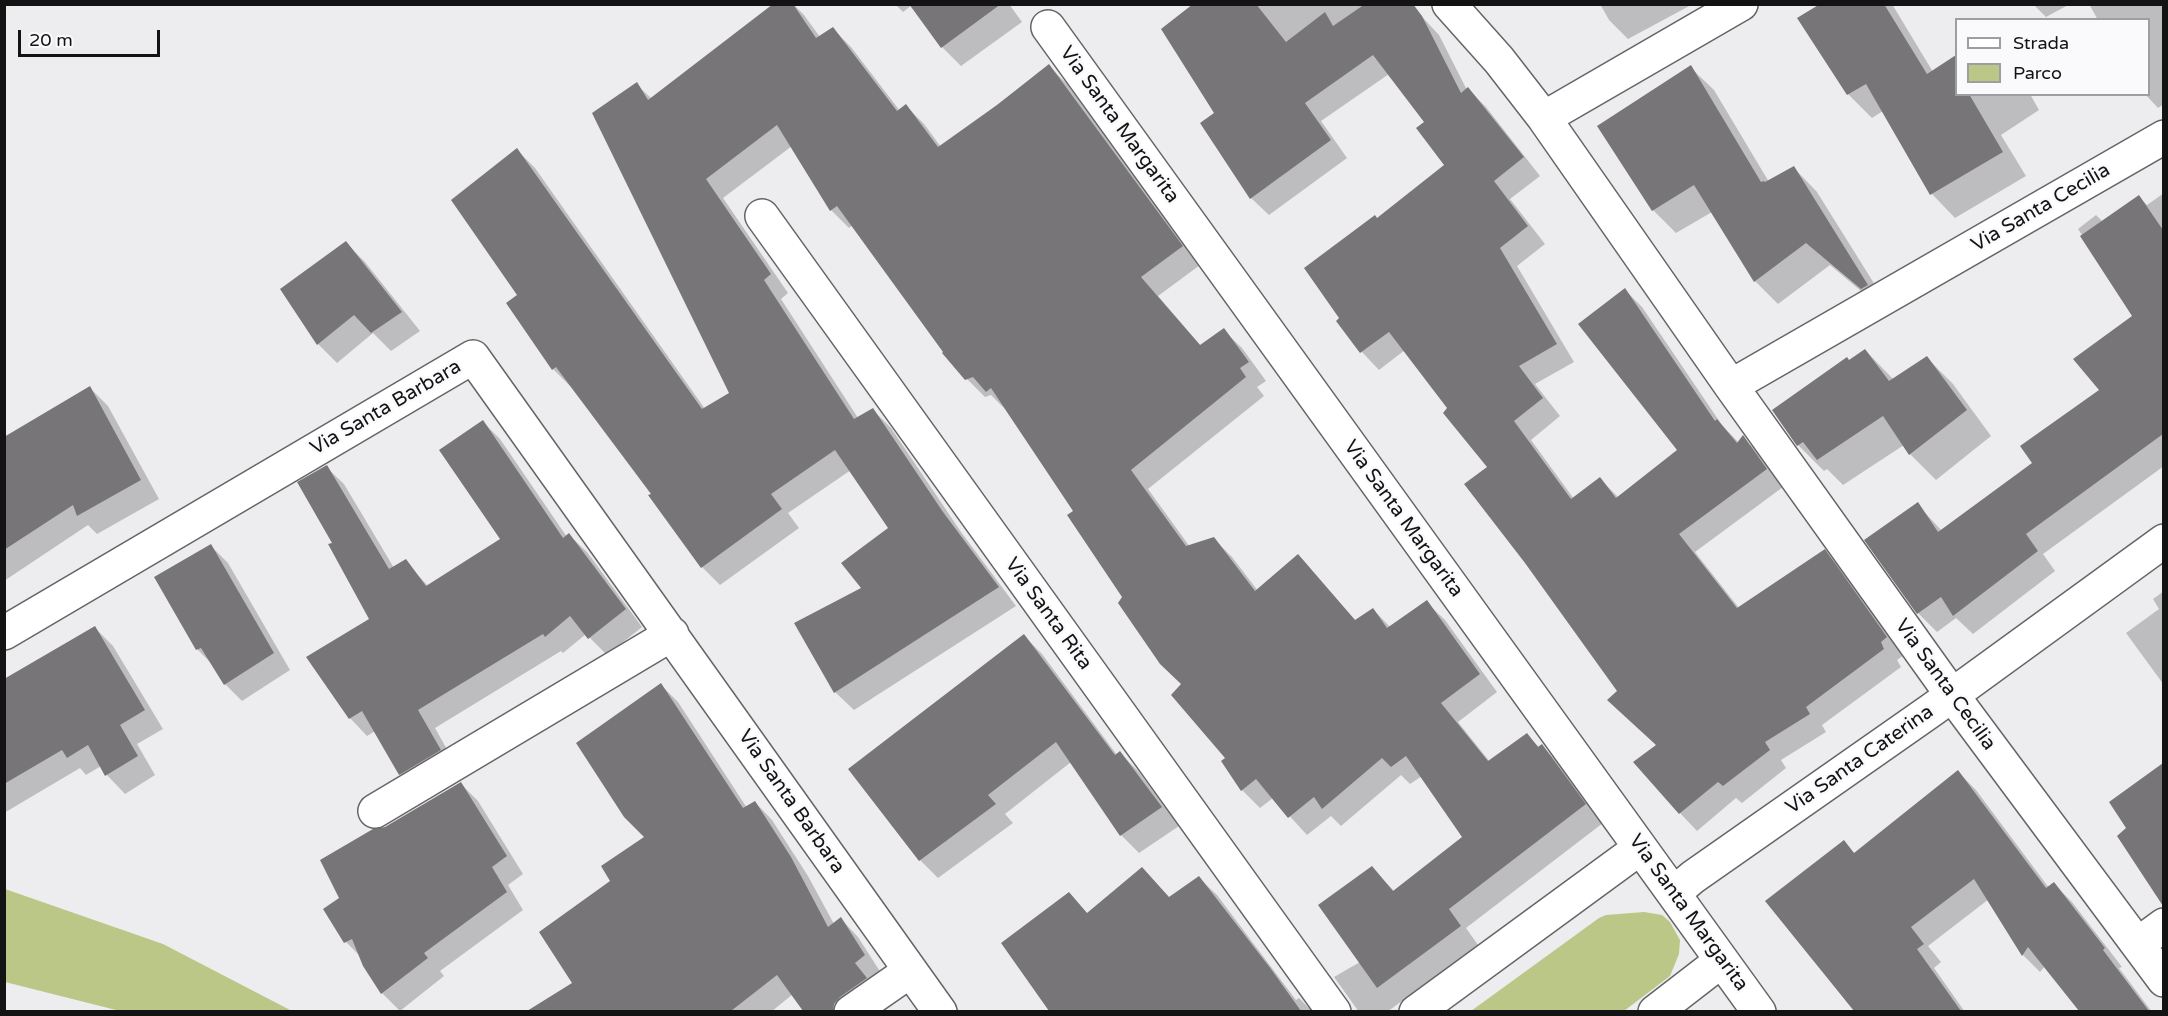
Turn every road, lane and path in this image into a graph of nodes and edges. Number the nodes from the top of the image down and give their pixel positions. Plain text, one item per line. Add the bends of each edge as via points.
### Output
1 (1449, 4) edge
2 (1741, 4) edge
3 (1048, 27) dead end
4 (1544, 118) junction
5 (2163, 137) edge
6 (762, 216) dead end
7 (1731, 386) junction
8 (2163, 541) edge
9 (4, 633) edge
10 (672, 634) junction
11 (1952, 695) junction
12 (375, 811) dead end
13 (1640, 848) junction
14 (1674, 893) junction
15 (2163, 925) edge
16 (2138, 944) junction
17 (1722, 961) junction
18 (910, 971) junction
19 (2163, 980) edge
20 (850, 1011) edge
21 (940, 1011) edge
22 (1334, 1011) edge
23 (1416, 1011) edge
24 (1655, 1011) edge
25 (1759, 1011) edge

1 - 4 street, Via Santa Cecilia
2 - 4 street
3 - 13 street, Via Santa Margarita
4 - 7 street, Via Santa Cecilia
5 - 7 street, Via Santa Cecilia
6 - 22 street, Via Santa Rita
7 - 11 street, Via Santa Cecilia
8 - 11 street, Via Santa Caterina
9 - 10 street, Via Santa Barbara via 473,357
10 - 12 street
10 - 18 street, Via Santa Barbara
11 - 14 street, Via Santa Caterina
11 - 16 street, Via Santa Cecilia
13 - 14 street, Via Santa Margarita
13 - 23 street
14 - 17 street, Via Santa Margarita
15 - 16 street
16 - 19 street, Via Santa Cecilia
17 - 24 street
17 - 25 street, Via Santa Margarita
18 - 20 street
18 - 21 street, Via Santa Barbara

